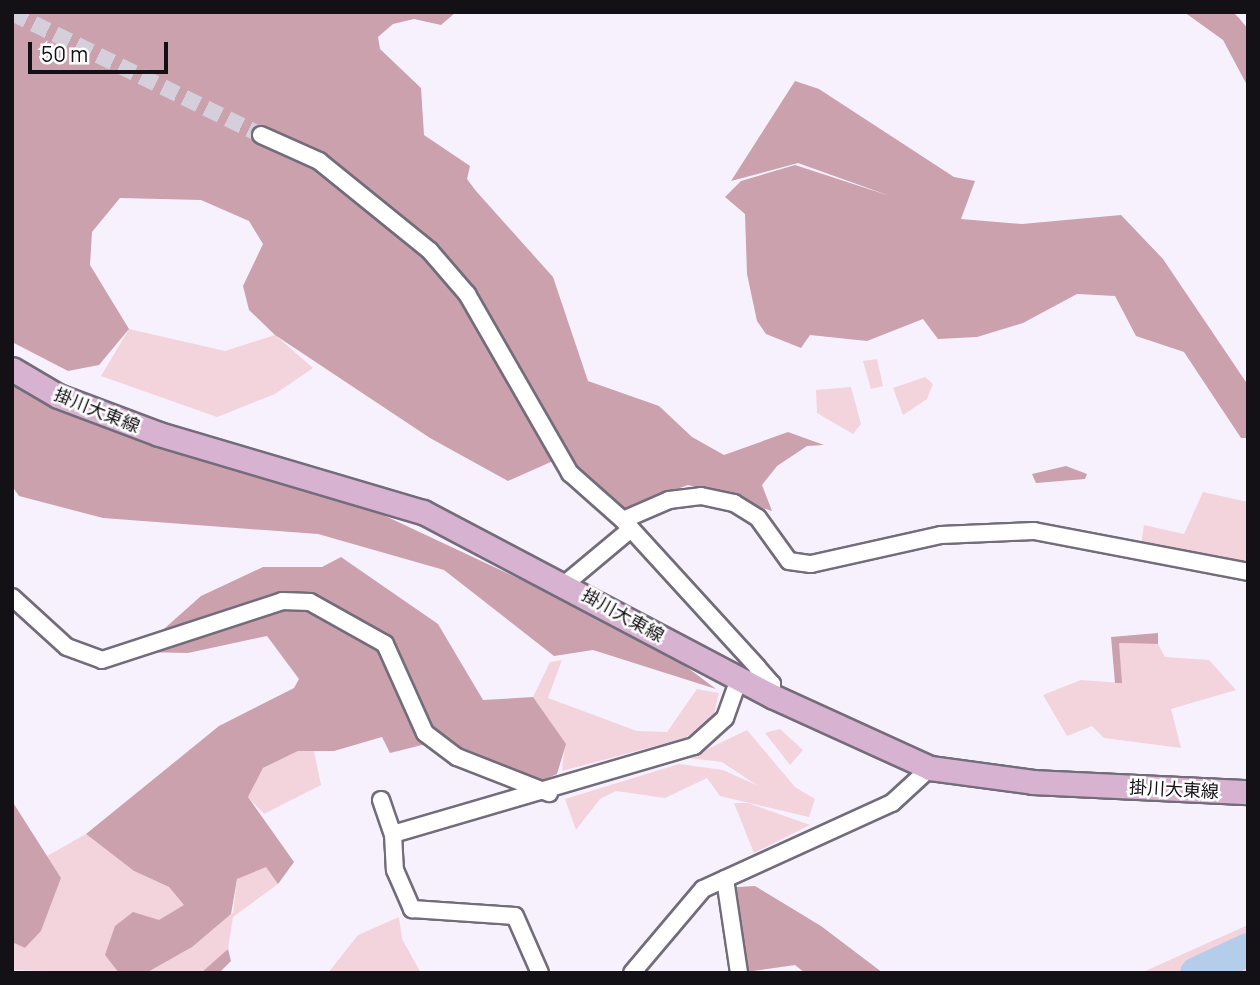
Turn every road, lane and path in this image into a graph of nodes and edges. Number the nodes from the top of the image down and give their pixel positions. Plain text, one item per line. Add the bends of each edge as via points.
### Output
1 (261, 135) tunnel mouth
2 (12, 369) edge
3 (627, 525) junction
4 (1248, 572) edge
5 (565, 584) junction
6 (12, 597) edge
7 (738, 679) junction
8 (772, 696) junction
9 (930, 768) junction
10 (1248, 792) edge
11 (549, 793) junction
12 (381, 800) dead end
13 (393, 834) junction
14 (725, 878) junction
15 (540, 973) edge
16 (632, 973) edge
17 (739, 973) edge

1 - 3 street via 319,161 430,251 467,294 570,473
2 - 5 main road, 掛川大東線 via 58,396 159,434 380,495
3 - 4 street via 669,500 701,496 734,503 758,519 789,561 811,564 942,535 1034,531
3 - 5 street
3 - 8 street via 772,684
5 - 7 main road, 掛川大東線
6 - 11 street via 67,647 102,660 282,601 310,602 385,644 425,733 457,757
7 - 8 main road, 掛川大東線
7 - 11 street via 725,718 694,746
8 - 9 main road, 掛川大東線
9 - 10 main road, 掛川大東線 via 1033,782
9 - 14 street via 892,803
11 - 13 street
12 - 13 street
13 - 15 street via 395,870 412,909 515,916
14 - 16 street via 673,917
14 - 17 street

